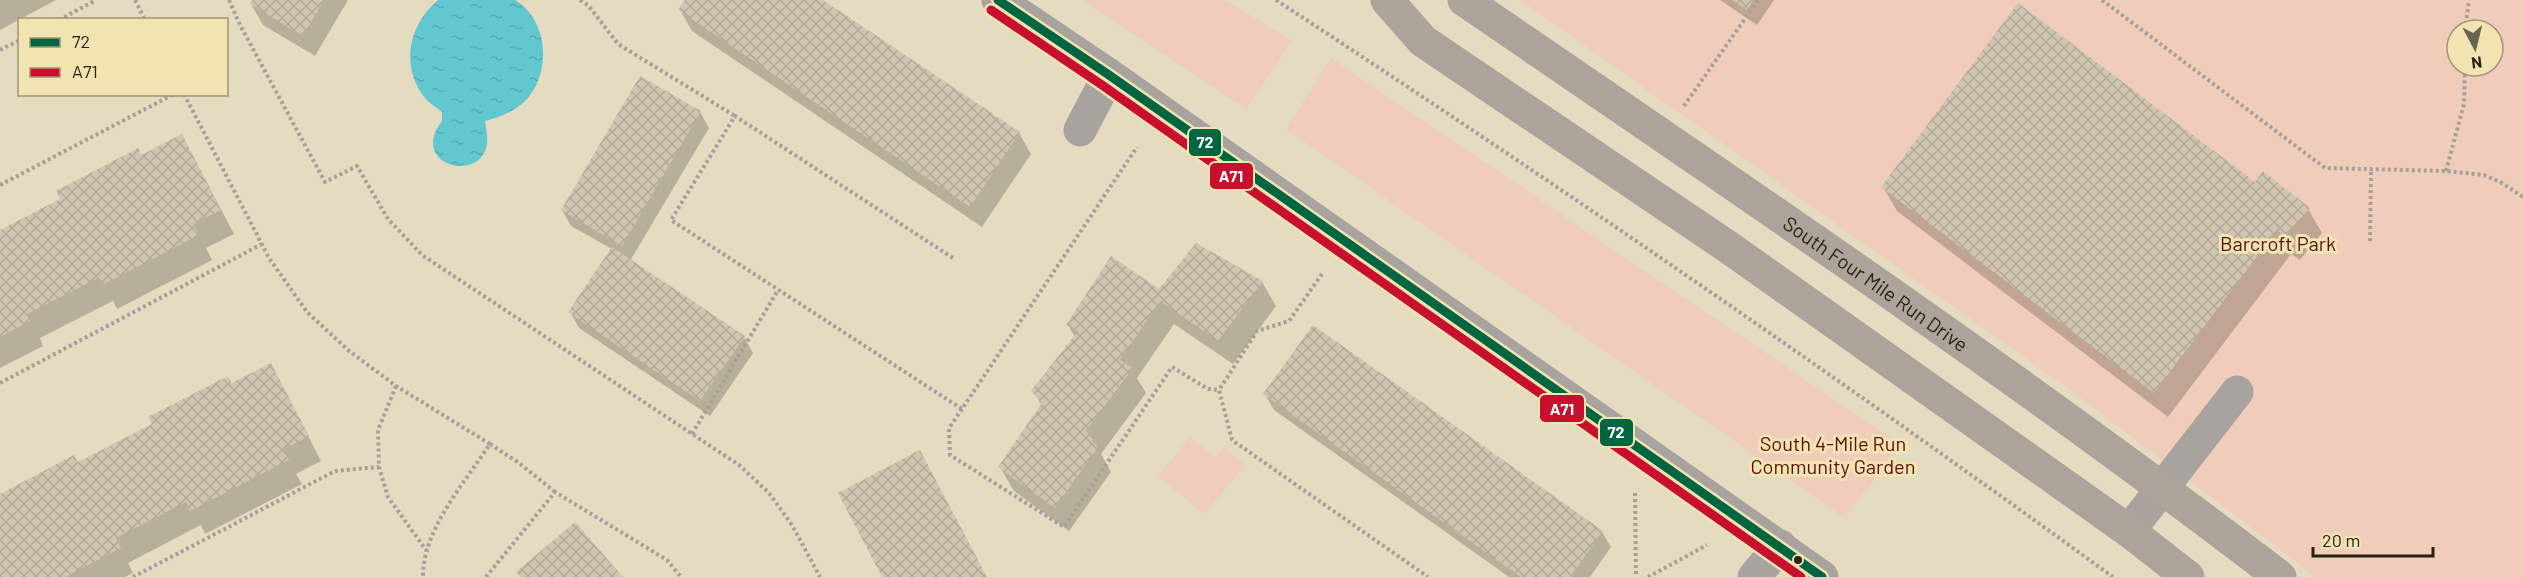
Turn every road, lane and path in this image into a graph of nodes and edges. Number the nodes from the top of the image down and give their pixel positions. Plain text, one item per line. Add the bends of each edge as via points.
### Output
1 (96, 0) edge
2 (135, 0) edge
3 (229, 0) edge
4 (580, 0) edge
5 (998, 0) edge
6 (1276, 0) edge
7 (1387, 0) edge
8 (1464, 0) edge
9 (1758, 0) edge
10 (2102, 0) edge
11 (2469, 0) edge
12 (63, 18) edge
13 (144, 18) edge
14 (2467, 18) edge
15 (18, 41) edge
16 (0, 50) edge
17 (1109, 75) junction
18 (2465, 78) edge
19 (170, 96) edge
20 (185, 96) edge
21 (1683, 106) dead end
22 (735, 116) junction
23 (1080, 130) dead end
24 (1137, 147) dead end
25 (2371, 169) junction
26 (2446, 171) junction
27 (0, 185) edge
28 (2523, 197) edge
29 (2370, 241) dead end
30 (262, 244) junction
31 (953, 258) dead end
32 (1322, 274) dead end
33 (778, 290) junction
34 (0, 383) edge
35 (396, 386) junction
36 (1219, 390) junction
37 (2237, 392) dead end
38 (962, 409) junction
39 (692, 434) junction
40 (490, 444) junction
41 (379, 467) junction
42 (2163, 487) junction
43 (555, 492) junction
44 (1635, 493) dead end
45 (2129, 531) junction
46 (1707, 545) dead end
47 (1780, 546) junction
48 (426, 550) junction
49 (133, 577) edge
50 (423, 577) edge
51 (486, 577) edge
52 (681, 577) edge
53 (820, 577) edge
54 (1428, 577) edge
55 (1636, 577) edge
56 (1648, 577) edge
57 (1754, 577) edge
58 (1822, 577) edge
59 (2113, 577) edge
60 (2188, 577) edge
61 (2280, 577) edge

1 - 12 path
2 - 13 path
3 - 39 path via 325,182 357,166 388,219 422,255
4 - 22 path via 618,44
5 - 17 street
6 - 59 path via 1452,115 1956,463
7 - 45 main road via 1423,41 1731,249
8 - 42 main road, South Four Mile Run Drive
9 - 21 path
10 - 25 path via 2325,168
11 - 14 path
15 - 16 path
17 - 23 street
17 - 47 street
18 - 26 path via 2464,104
19 - 27 path
20 - 30 path
22 - 31 path
22 - 33 path via 671,220
24 - 38 path
25 - 26 path
25 - 29 path
26 - 28 path via 2484,175
30 - 34 path
30 - 35 path via 307,312 348,350
32 - 36 path via 1289,321 1257,331
33 - 38 path
33 - 39 path
35 - 40 path
35 - 41 path via 378,430
36 - 38 path via 1208,389 1172,367 1064,527 950,455 949,428
36 - 54 path via 1232,440
37 - 42 street
39 - 53 path via 739,465 769,493 792,525
40 - 43 path
40 - 48 path via 444,514
41 - 48 path via 388,497
41 - 49 path via 335,471
42 - 45 street
42 - 61 main road, South Four Mile Run Drive
43 - 51 path
43 - 52 path via 667,560
44 - 55 path
45 - 60 main road
46 - 56 path
47 - 57 street
47 - 58 street
48 - 50 path

